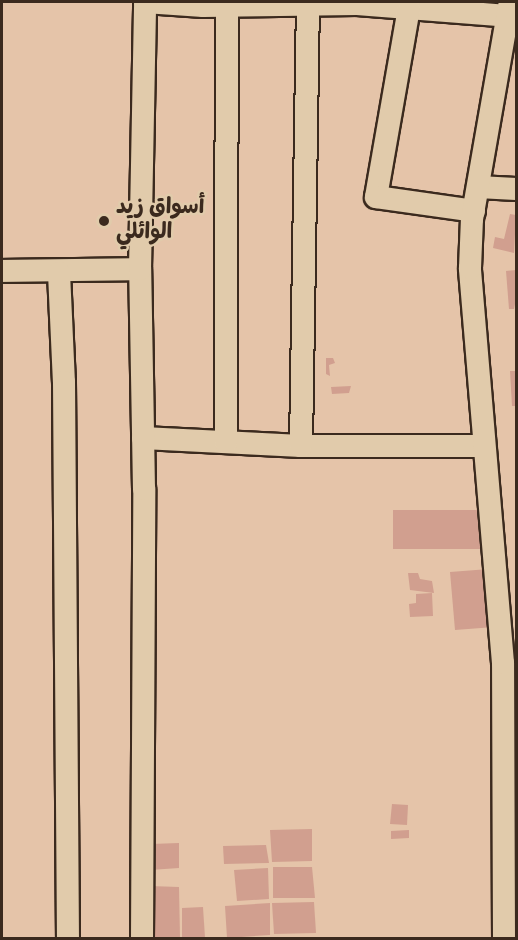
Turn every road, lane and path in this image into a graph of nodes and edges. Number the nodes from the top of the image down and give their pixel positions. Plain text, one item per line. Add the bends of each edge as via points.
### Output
1 (145, 2) edge
2 (308, 3) edge
3 (228, 4) edge
4 (409, 8) junction
5 (509, 9) edge
6 (478, 187) junction
7 (516, 189) edge
8 (474, 211) junction
9 (140, 269) junction
10 (2, 272) edge
11 (59, 273) junction
12 (143, 438) junction
13 (226, 442) junction
14 (301, 446) junction
15 (484, 446) junction
16 (509, 664) edge
17 (68, 939) edge
18 (142, 939) edge
19 (504, 939) edge

1 - 3 street
1 - 9 street
2 - 3 street
2 - 4 street
2 - 14 street
3 - 13 street
4 - 5 street
4 - 8 street via 376,197
5 - 6 street
6 - 7 street
6 - 8 street
8 - 15 street via 470,268
9 - 11 street
9 - 12 street
10 - 11 street
11 - 17 street via 64,382
12 - 13 street
12 - 18 street
13 - 14 street
14 - 15 street
15 - 16 street
16 - 19 street

